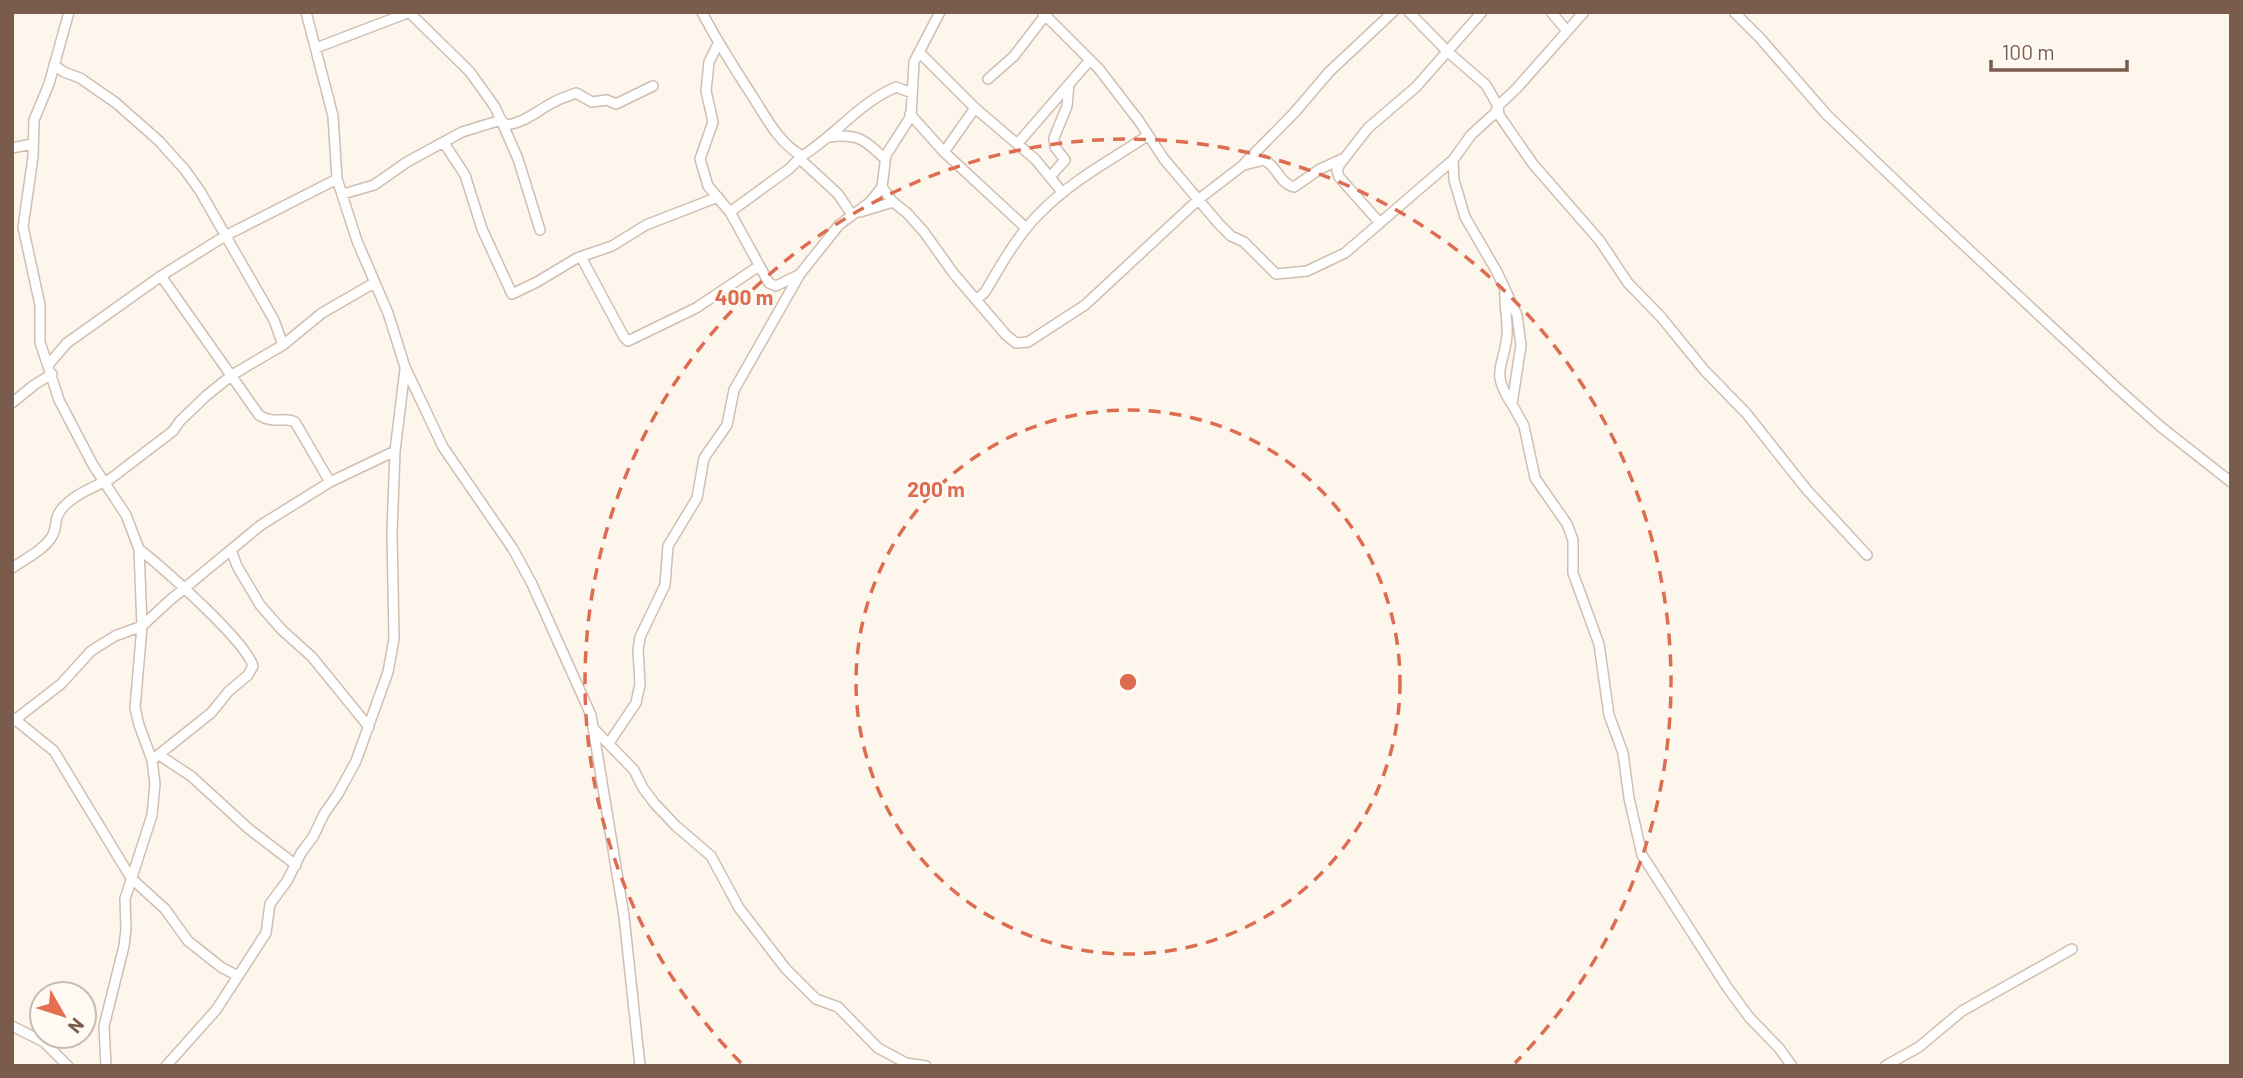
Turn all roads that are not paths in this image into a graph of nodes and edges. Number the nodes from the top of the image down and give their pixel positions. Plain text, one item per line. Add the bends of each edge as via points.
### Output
1 (69, 12) edge
2 (306, 12) edge
3 (410, 12) edge
4 (702, 12) edge
5 (940, 12) edge
6 (1393, 12) edge
7 (1409, 12) edge
8 (1482, 12) edge
9 (1551, 12) edge
10 (1584, 12) edge
11 (1734, 12) edge
12 (1045, 13) edge
13 (1567, 31) junction
14 (718, 44) junction
15 (316, 48) junction
16 (919, 52) junction
17 (1448, 52) junction
18 (1090, 60) junction
19 (54, 65) junction
20 (988, 79) dead end
21 (1069, 84) junction
22 (653, 86) dead end
23 (912, 93) junction
24 (1498, 106) junction
25 (975, 108) junction
26 (910, 114) junction
27 (500, 117) junction
28 (1147, 136) junction
29 (828, 138) junction
30 (1018, 143) junction
31 (32, 144) junction
32 (444, 144) junction
33 (12, 148) edge
34 (944, 152) junction
35 (801, 158) junction
36 (885, 159) junction
37 (1343, 159) junction
38 (1453, 160) junction
39 (1242, 166) junction
40 (1050, 177) junction
41 (337, 179) junction
42 (882, 187) junction
43 (1062, 192) junction
44 (344, 194) junction
45 (718, 197) junction
46 (1199, 199) junction
47 (893, 202) junction
48 (730, 212) junction
49 (855, 214) junction
50 (1380, 223) junction
51 (1026, 228) junction
52 (540, 230) dead end
53 (225, 236) junction
54 (581, 257) junction
55 (759, 266) junction
56 (800, 274) junction
57 (161, 276) junction
58 (374, 283) junction
59 (1506, 290) junction
60 (976, 300) junction
61 (283, 345) junction
62 (405, 367) junction
63 (50, 369) junction
64 (232, 375) junction
65 (12, 403) edge
66 (1512, 404) junction
67 (395, 451) junction
68 (330, 482) junction
69 (2231, 482) edge
70 (104, 483) junction
71 (139, 549) junction
72 (231, 550) junction
73 (1867, 555) dead end
74 (12, 568) edge
75 (184, 588) junction
76 (142, 626) junction
77 (13, 719) edge
78 (369, 727) junction
79 (593, 728) junction
80 (609, 743) junction
81 (156, 757) junction
82 (296, 865) junction
83 (131, 878) junction
84 (2072, 949) dead end
85 (236, 975) junction
86 (12, 1026) edge
87 (68, 1066) edge
88 (106, 1066) edge
89 (166, 1066) edge
90 (640, 1066) edge
91 (926, 1066) edge
92 (1791, 1066) edge
93 (1885, 1066) edge

1 - 19 street
2 - 15 street
3 - 15 street
3 - 27 street via 470,72
4 - 14 street
5 - 16 street
6 - 39 street via 1329,72
7 - 17 street
8 - 17 street
9 - 13 street
10 - 13 street
11 - 69 street via 1827,116 1920,204 2116,387
12 - 18 street
12 - 20 street via 1014,56
13 - 24 street
14 - 35 street via 773,128
14 - 45 street via 709,62 706,91 713,122 700,156 708,186
15 - 41 street via 332,116
16 - 23 street
16 - 25 street
17 - 24 street via 1486,85
17 - 37 street
18 - 21 street
18 - 28 street
19 - 31 street via 34,120
19 - 53 street via 116,103 159,141 200,191
21 - 30 street
21 - 40 street via 1067,106 1054,138 1065,160
22 - 27 street via 616,104 592,102 576,93 514,124 506,125
23 - 26 street
23 - 29 street via 896,87 882,94
24 - 38 street
24 - 73 street via 1511,136 1600,241 1628,283
25 - 30 street
25 - 34 street
26 - 34 street
26 - 36 street
27 - 32 street
27 - 52 street via 519,159
28 - 43 street
28 - 46 street
29 - 35 street
29 - 36 street via 860,138
30 - 40 street
31 - 33 street
31 - 63 street via 23,227 40,305 40,342
32 - 44 street via 374,185
32 - 54 street via 465,175 482,229 511,293
34 - 51 street
35 - 48 street
35 - 49 street
36 - 42 street
37 - 39 street via 1294,187 1283,182 1264,160
37 - 50 street via 1339,177
38 - 50 street
38 - 59 street via 1465,217
39 - 46 street
40 - 43 street
41 - 44 street
41 - 53 street
42 - 47 street
42 - 49 street
43 - 51 street
44 - 58 street
45 - 48 street
45 - 54 street
46 - 50 street via 1227,233 1244,242 1280,276 1332,261
46 - 60 street via 1084,306 1028,342 1016,343 1006,335
47 - 49 street
47 - 60 street via 924,232
48 - 55 street
49 - 56 street via 839,225
51 - 60 street
53 - 57 street
53 - 61 street via 274,320
54 - 55 street via 628,341 696,308
55 - 56 street via 774,286
56 - 80 street via 734,390 727,425 704,458 697,498 668,546 664,584 640,637 636,704
57 - 63 street via 67,343
57 - 64 street
58 - 61 street via 322,313
58 - 62 street
59 - 66 street via 1521,335
59 - 66 street via 1506,338 1498,375
61 - 64 street
62 - 67 street
62 - 79 street via 443,447 532,584
63 - 65 street
63 - 70 street via 65,414
64 - 68 street via 259,415 295,422
64 - 70 street via 173,431
66 - 92 street via 1524,426 1535,478 1573,540 1573,573 1599,644 1609,715 1623,753 1642,855 1727,986
67 - 68 street
67 - 78 street via 393,650
68 - 72 street via 261,525
70 - 71 street via 126,515
70 - 74 street via 64,507 53,536
71 - 75 street
71 - 76 street
72 - 75 street
72 - 78 street via 260,605 312,657
75 - 76 street
75 - 81 street via 240,645 252,669 211,713
76 - 77 street via 91,651 61,684
76 - 81 street via 136,715
77 - 83 street via 54,751
78 - 82 street via 356,761
79 - 80 street
79 - 90 street via 624,916
80 - 91 street via 634,770 655,804 711,856 739,908 786,969 817,999 838,1007 878,1048 906,1063
81 - 82 street via 191,776
81 - 83 street via 154,806
82 - 85 street via 270,904 266,933
83 - 85 street via 164,909 188,941
83 - 88 street via 125,899 124,946 104,1026
84 - 93 street via 1962,1011 1919,1047
85 - 89 street via 216,1010
86 - 87 street via 44,1042

